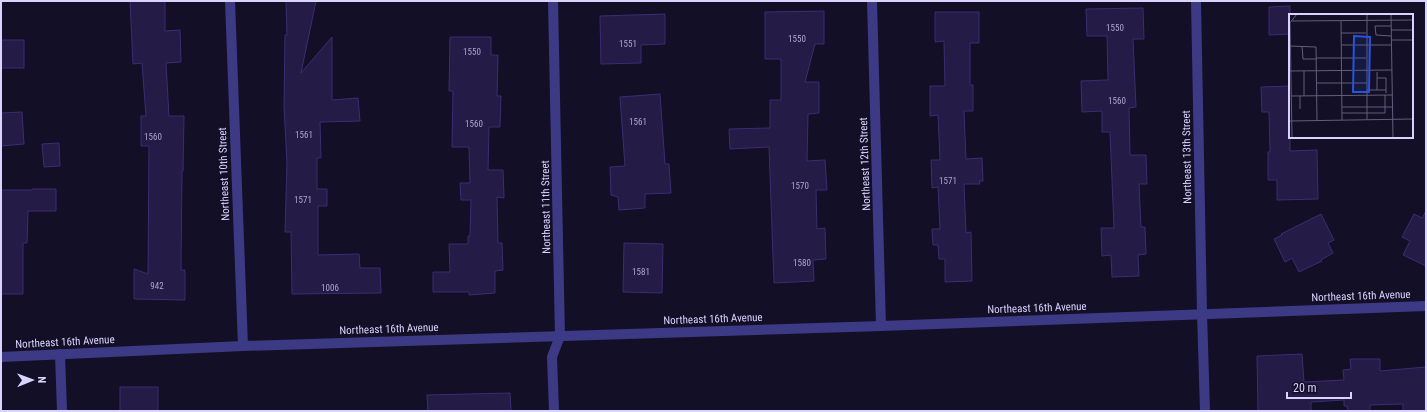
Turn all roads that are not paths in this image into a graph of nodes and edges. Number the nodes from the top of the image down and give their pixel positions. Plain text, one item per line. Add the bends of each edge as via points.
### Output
1 (230, 1) edge
2 (553, 1) edge
3 (872, 1) edge
4 (1196, 1) edge
5 (1426, 306) edge
6 (1202, 313) junction
7 (881, 326) junction
8 (560, 336) junction
9 (242, 346) junction
10 (60, 354) junction
11 (1, 357) edge
12 (62, 411) edge
13 (554, 411) edge
14 (1205, 411) edge

1 - 9 street, Northeast 10th Street
2 - 8 street, Northeast 11th Street
3 - 7 street, Northeast 12th Street
4 - 6 street, Northeast 13th Street
5 - 6 street, Northeast 16th Avenue
6 - 7 street, Northeast 16th Avenue
6 - 14 street, Northeast 13th Street
7 - 8 street, Northeast 16th Avenue
8 - 9 street, Northeast 16th Avenue
8 - 13 street, Northeast 11th Street via 552,357
9 - 10 street, Northeast 16th Avenue
10 - 11 street, Northeast 16th Avenue
10 - 12 street

